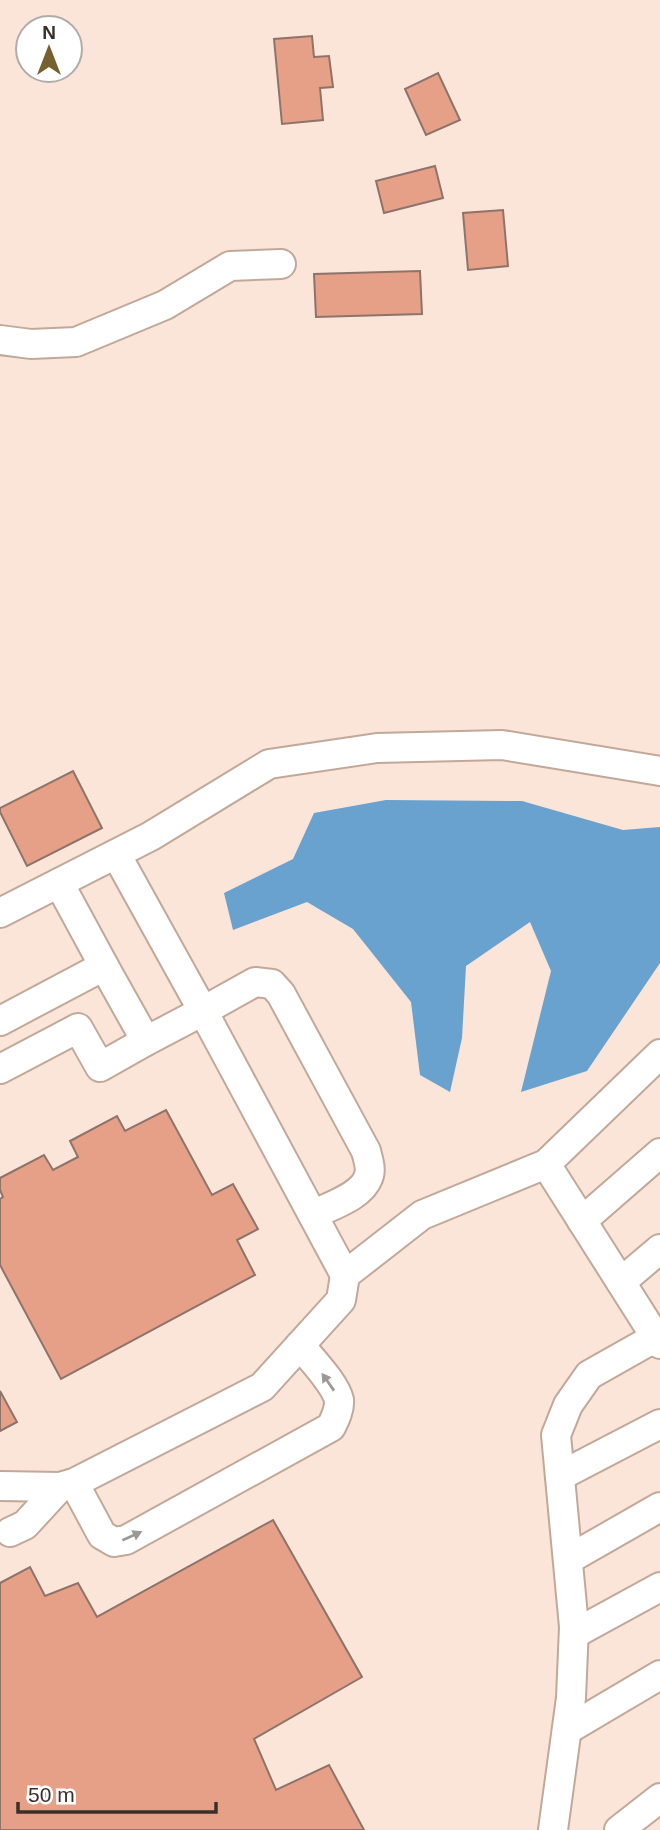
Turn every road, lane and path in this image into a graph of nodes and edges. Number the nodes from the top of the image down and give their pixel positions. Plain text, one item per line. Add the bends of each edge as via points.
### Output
1 (281, 264) dead end
2 (0, 340) edge
3 (660, 771) edge
4 (116, 854) junction
5 (60, 883) junction
6 (0, 913) edge
7 (104, 966) junction
8 (203, 1010) junction
9 (0, 1021) edge
10 (146, 1041) junction
11 (660, 1054) edge
12 (0, 1069) edge
13 (660, 1153) edge
14 (546, 1164) junction
15 (313, 1215) junction
16 (582, 1221) junction
17 (660, 1250) edge
18 (345, 1275) junction
19 (621, 1282) junction
20 (658, 1339) edge
21 (300, 1345) junction
22 (660, 1424) edge
23 (560, 1476) junction
24 (67, 1485) junction
25 (0, 1486) edge
26 (660, 1507) edge
27 (10, 1532) dead end
28 (569, 1559) junction
29 (660, 1587) edge
30 (574, 1634) junction
31 (660, 1675) edge
32 (567, 1730) junction
33 (660, 1798) edge
34 (553, 1830) edge
35 (620, 1830) edge

1 - 2 lane via 230,266 165,305 76,342
3 - 4 lane via 502,745 377,748 269,764
4 - 5 lane
4 - 8 lane
5 - 6 lane
5 - 7 lane
7 - 9 lane
7 - 10 lane
8 - 10 lane
8 - 15 lane
8 - 15 lane via 244,986 272,984 366,1151 369,1178 362,1188
10 - 12 lane via 100,1067 78,1028
11 - 14 lane
13 - 16 lane
14 - 16 lane
14 - 18 lane via 422,1215
15 - 18 lane
16 - 19 lane
17 - 19 lane
18 - 21 lane via 341,1300
19 - 20 lane
20 - 23 lane via 589,1375 568,1405 556,1435
21 - 24 lane via 262,1387
24 -> 21 lane via 102,1535 114,1542 127,1540 331,1427 339,1401
22 - 23 lane
23 - 28 lane
24 - 25 lane
24 - 27 lane via 25,1525
26 - 28 lane
28 - 30 lane
29 - 30 lane
30 - 32 lane
31 - 32 lane
32 - 34 lane
33 - 35 lane

